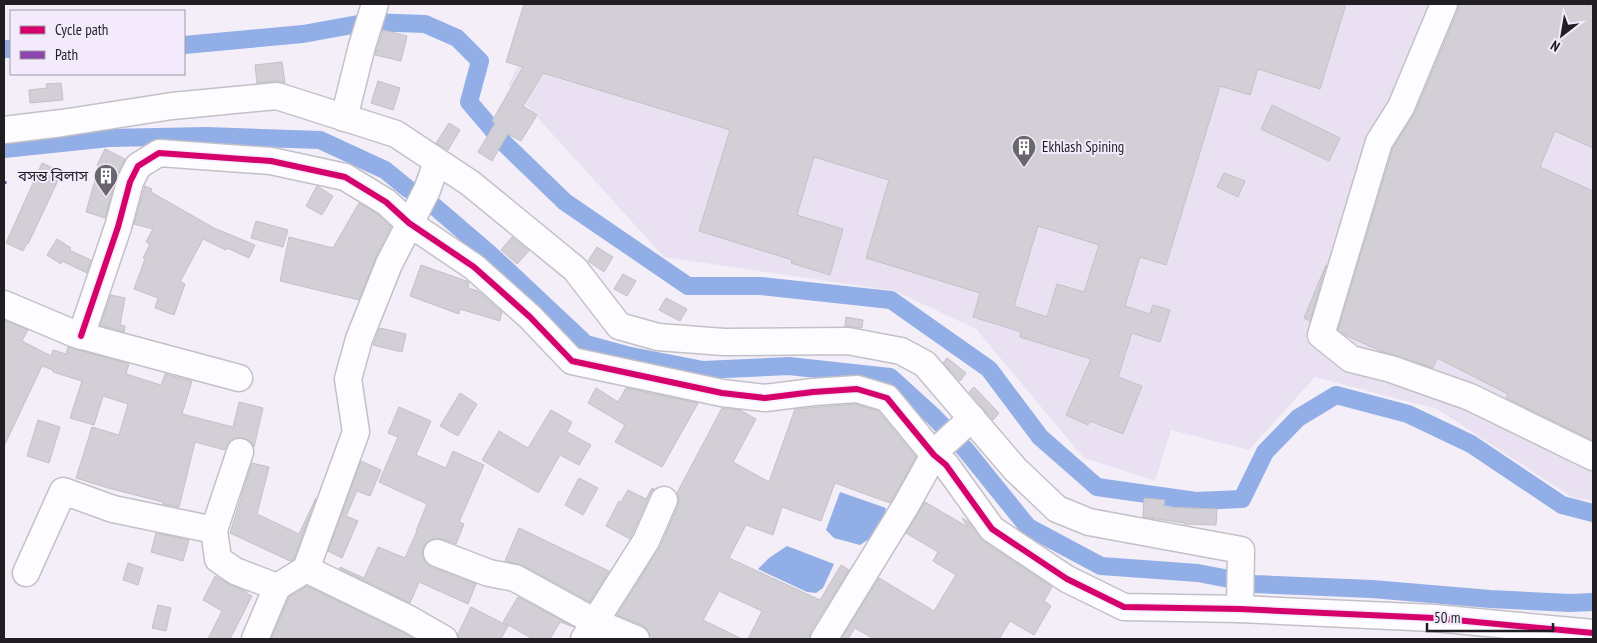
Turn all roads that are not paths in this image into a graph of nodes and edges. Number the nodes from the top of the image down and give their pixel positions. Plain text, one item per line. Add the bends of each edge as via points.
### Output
1 (374, 4) edge
2 (1444, 4) edge
3 (344, 118) junction
4 (4, 130) edge
5 (437, 162) junction
6 (411, 220) junction
7 (4, 304) edge
8 (81, 336) junction
9 (239, 378) dead end
10 (972, 418) junction
11 (240, 452) dead end
12 (936, 452) junction
13 (1593, 457) edge
14 (664, 500) dead end
15 (214, 530) junction
16 (437, 553) dead end
17 (306, 569) junction
18 (26, 573) dead end
19 (277, 587) junction
20 (1240, 609) junction
21 (589, 631) edge
22 (1590, 635) edge
23 (255, 639) edge
24 (444, 639) edge
25 (636, 639) edge
26 (824, 639) edge

1 - 3 street
2 - 13 street via 1401,107 1379,142 1321,335 1351,360 1391,369 1470,397
3 - 4 street via 277,96 172,106
3 - 5 street via 396,134
5 - 6 street
5 - 10 street via 470,183 575,270 619,326 658,336 724,342 848,341 901,351 925,364
6 - 8 street via 345,177 270,161 159,153 138,166 130,182
6 - 12 street via 474,267 530,317 572,361 722,393 765,398 857,389 887,398
6 - 17 street via 389,264 359,339 348,379 356,432
7 - 8 street
8 - 9 street
10 - 12 street
10 - 20 street via 1015,469 1057,510 1089,522 1242,550
11 - 15 street
12 - 20 street via 992,529 1067,579 1124,607
12 - 26 street
14 - 21 street via 646,541
15 - 18 street via 113,510 63,491
15 - 19 street via 218,559 235,571
16 - 21 street via 489,573 515,578
17 - 19 street
17 - 24 street
19 - 23 street
20 - 22 street via 1434,618
21 - 25 street

